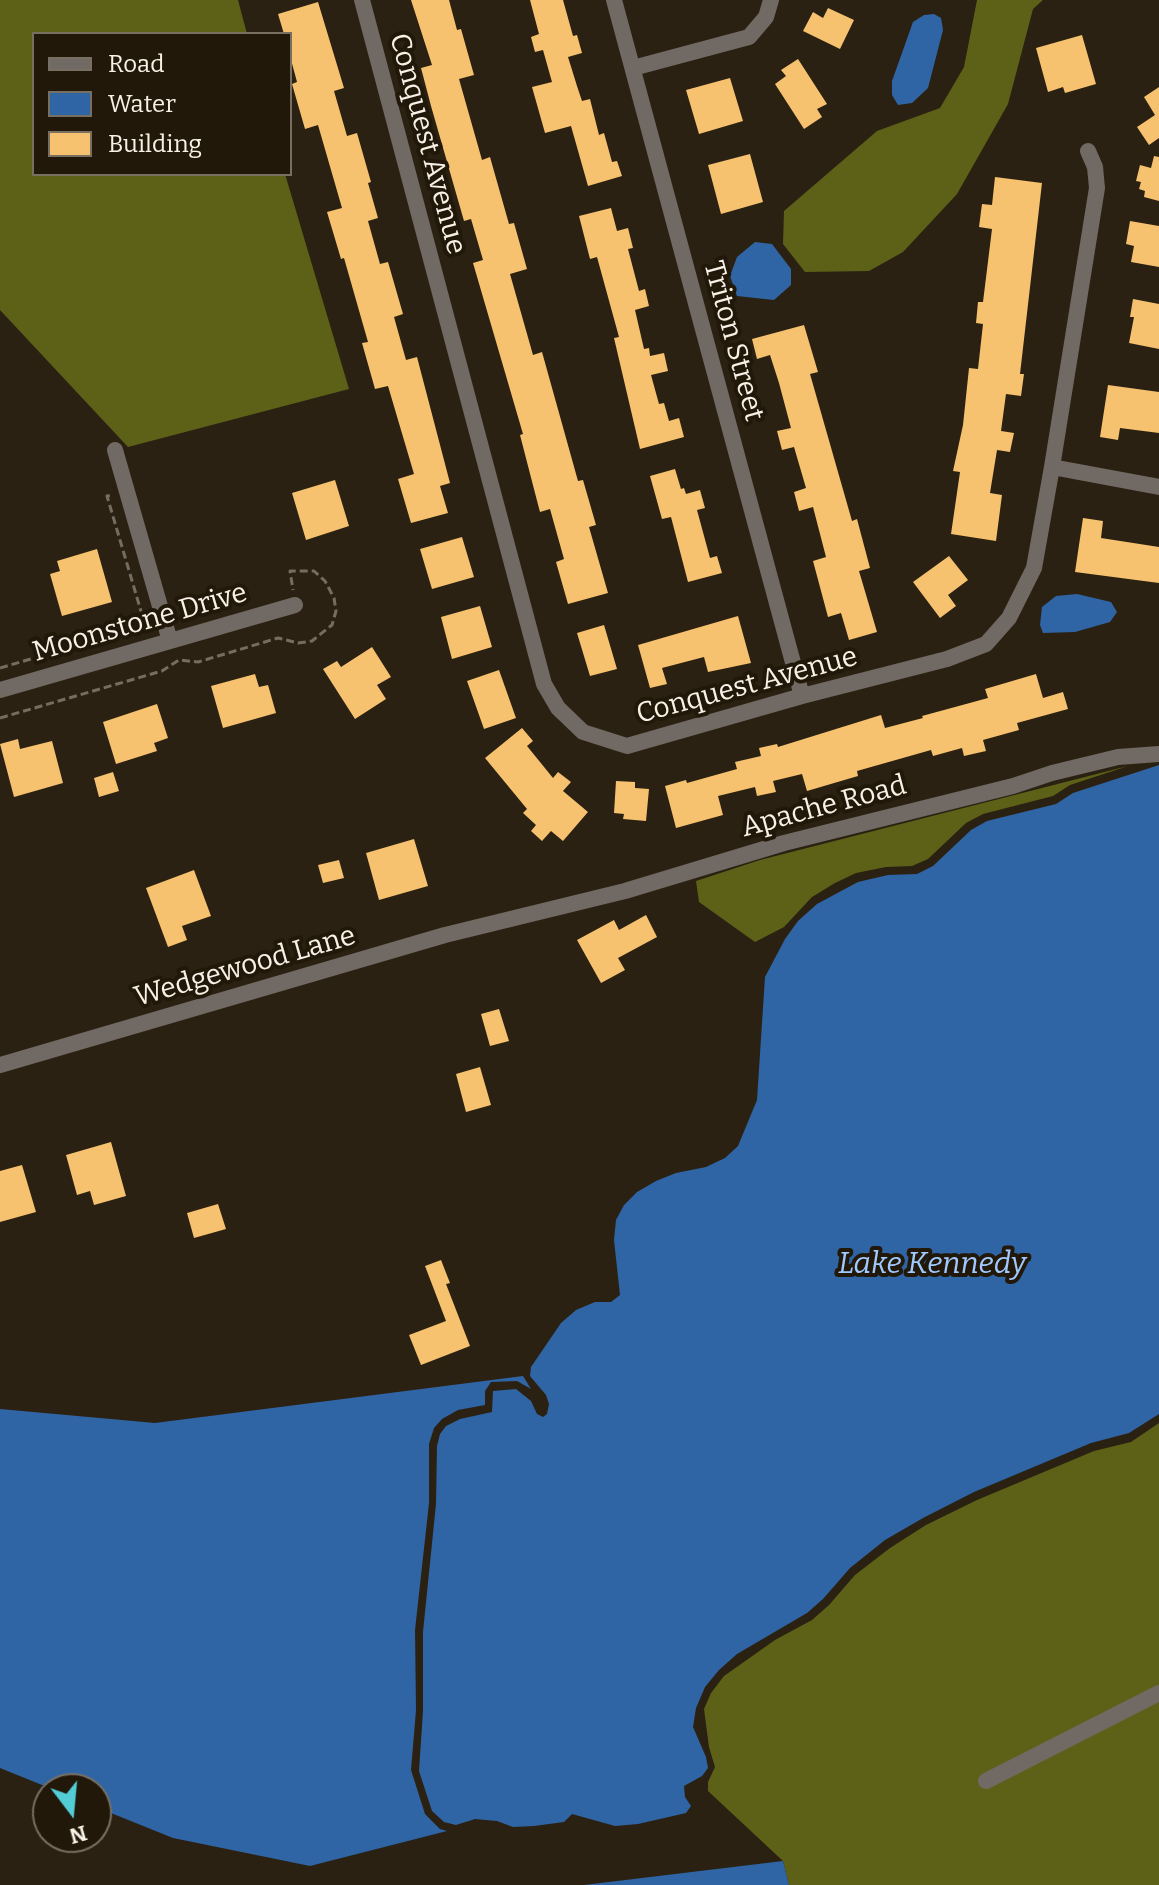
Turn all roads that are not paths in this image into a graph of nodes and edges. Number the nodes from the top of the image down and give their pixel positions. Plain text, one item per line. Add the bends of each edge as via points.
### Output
1 (362, 0) edge
2 (614, 0) edge
3 (771, 0) edge
4 (633, 68) junction
5 (1088, 151) dead end
6 (115, 450) dead end
7 (1052, 467) junction
8 (1159, 487) edge
9 (295, 605) dead end
10 (170, 641) junction
11 (0, 690) edge
12 (802, 696) junction
13 (1159, 754) edge
14 (505, 920) joint
15 (0, 1065) edge
16 (1159, 1693) edge
17 (986, 1781) dead end

1 - 12 street, Conquest Avenue via 544,684 558,708 583,732 627,746
2 - 4 street, Triton Street
3 - 4 street via 766,17 749,37
4 - 12 street, Triton Street
5 - 7 street, Conquest Avenue via 1097,188
6 - 10 street
7 - 8 street
7 - 12 street, Conquest Avenue via 1034,568 1009,618 986,644
9 - 10 street, Moonstone Drive
10 - 11 street, Moonstone Drive
13 - 14 street, Apache Road via 1118,757 1052,773
14 - 15 street, Wedgewood Lane
16 - 17 street

